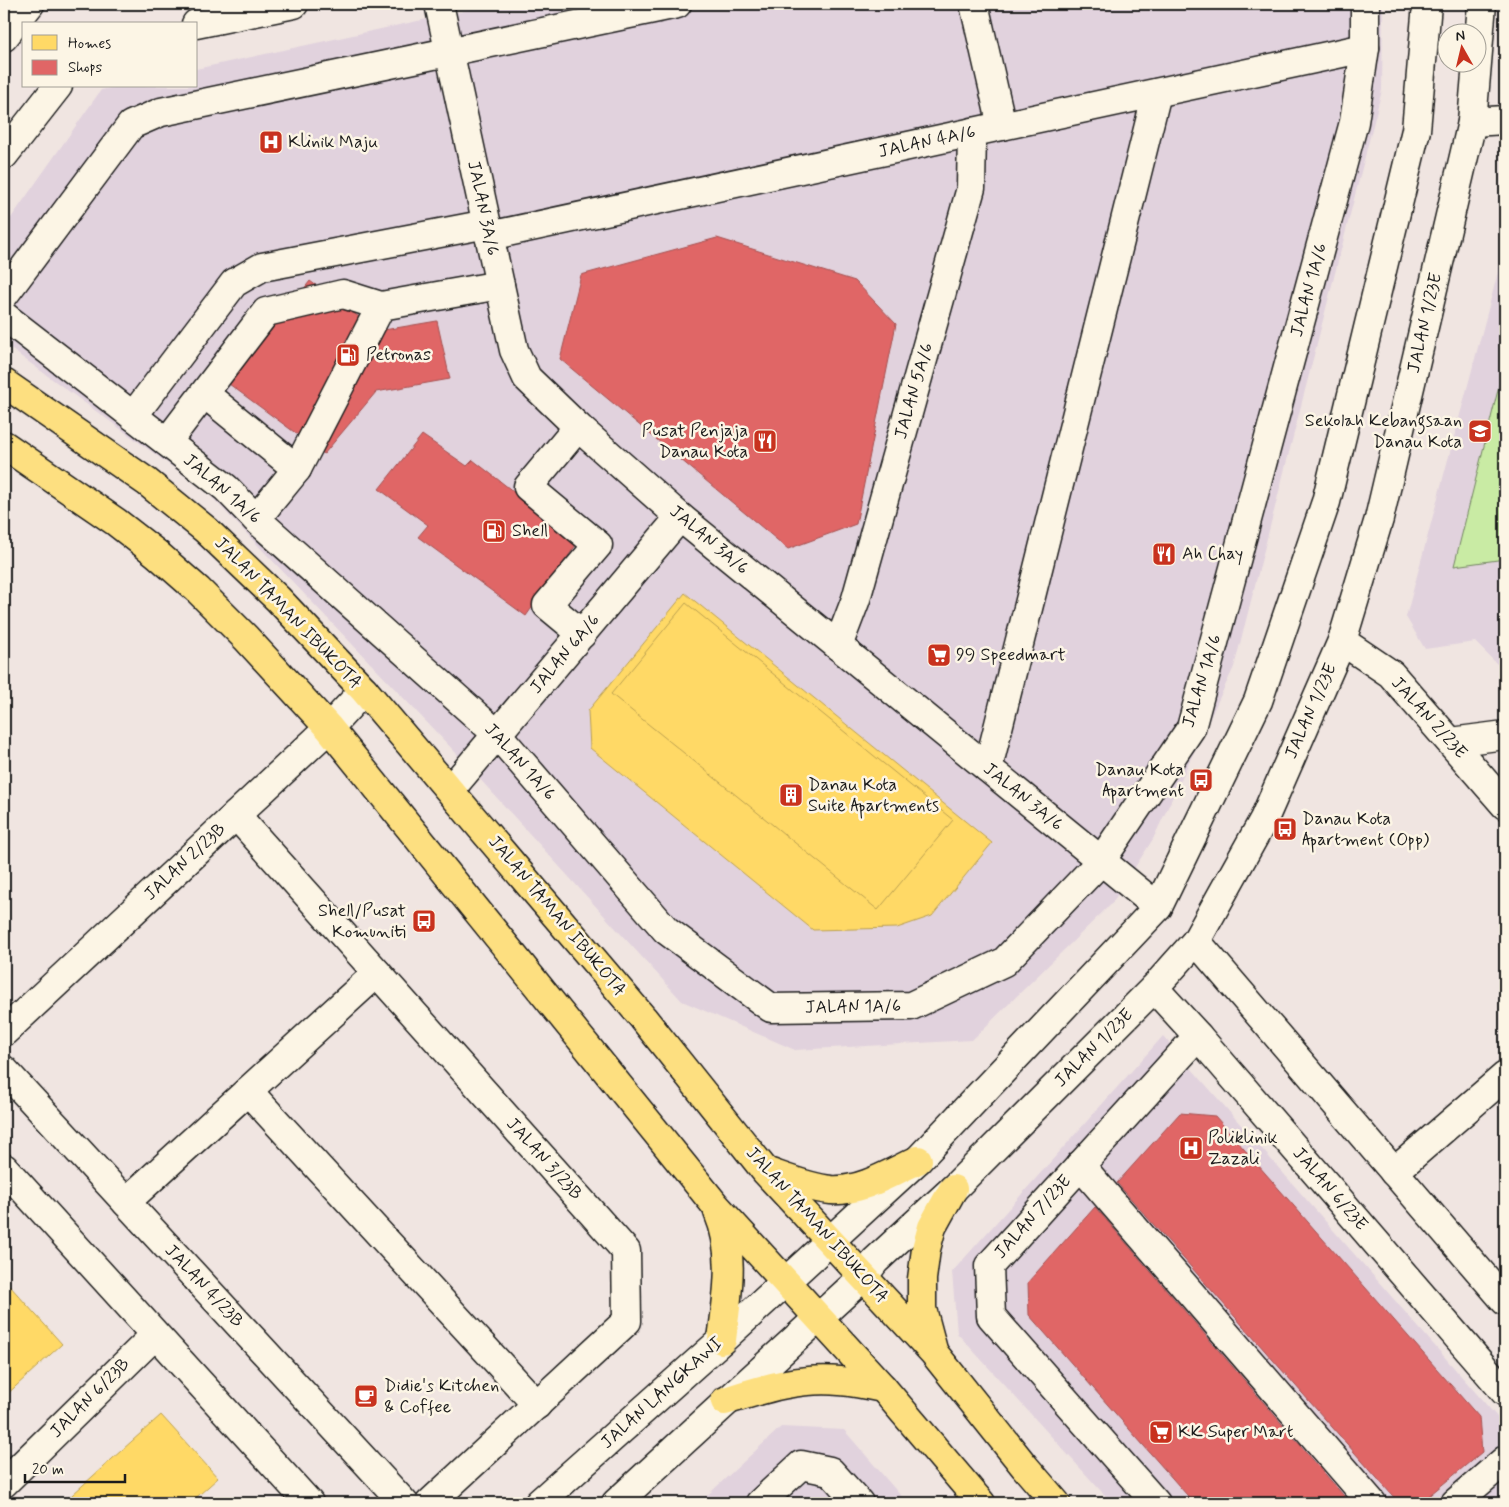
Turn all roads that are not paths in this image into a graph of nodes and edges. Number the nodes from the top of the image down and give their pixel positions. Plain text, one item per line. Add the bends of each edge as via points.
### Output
1 (30, 4) edge
2 (294, 4) edge
3 (439, 4) edge
4 (676, 4) edge
5 (974, 4) edge
6 (1365, 4) edge
7 (1426, 4) edge
8 (1482, 4) edge
9 (198, 24) edge
10 (4, 37) edge
11 (1365, 48) junction
12 (450, 52) junction
13 (56, 88) edge
14 (1157, 93) junction
15 (1505, 120) edge
16 (1472, 122) junction
17 (1002, 126) junction
18 (972, 132) junction
19 (4, 155) edge
20 (488, 230) junction
21 (500, 285) junction
22 (4, 295) edge
23 (381, 306) junction
24 (4, 316) edge
25 (4, 383) edge
26 (205, 394) junction
27 (132, 416) junction
28 (578, 427) junction
29 (167, 442) junction
30 (4, 445) edge
31 (297, 468) junction
32 (680, 517) junction
33 (256, 519) junction
34 (582, 634) junction
35 (1342, 641) junction
36 (838, 646) junction
37 (364, 690) junction
38 (329, 728) junction
39 (497, 734) junction
40 (1505, 734) edge
41 (1451, 742) junction
42 (988, 768) junction
43 (450, 790) junction
44 (1505, 805) edge
45 (236, 815) junction
46 (1101, 861) junction
47 (1158, 907) junction
48 (1196, 941) junction
49 (377, 973) junction
50 (1154, 988) junction
51 (4, 1032) edge
52 (1198, 1036) junction
53 (4, 1070) edge
54 (1505, 1076) edge
55 (248, 1091) junction
56 (918, 1160) junction
57 (1080, 1165) junction
58 (4, 1168) edge
59 (766, 1172) junction
60 (1394, 1172) junction
61 (953, 1189) junction
62 (126, 1202) junction
63 (716, 1206) junction
64 (830, 1241) junction
65 (863, 1277) junction
66 (785, 1282) junction
67 (1505, 1301) edge
68 (818, 1317) junction
69 (154, 1335) junction
70 (722, 1340) junction
71 (934, 1353) junction
72 (883, 1388) junction
73 (1505, 1392) edge
74 (725, 1402) junction
75 (536, 1405) junction
76 (1505, 1460) edge
77 (4, 1483) edge
78 (309, 1503) edge
79 (404, 1503) edge
80 (430, 1503) edge
81 (539, 1503) edge
82 (616, 1503) edge
83 (760, 1503) edge
84 (859, 1503) edge
85 (981, 1503) edge
86 (1056, 1503) edge
87 (1156, 1503) edge
88 (1372, 1503) edge
89 (1455, 1503) edge

1 - 10 street
2 - 9 street
3 - 12 street, JALAN 3A/6
4 - 12 street
5 - 17 street
6 - 11 street, JALAN 1A/6
7 - 47 street via 1416,130 1326,502 1258,701
8 - 16 street, JALAN 1/23E
11 - 14 street, JALAN 4A/6
11 - 46 street, JALAN 1A/6 via 1354,122 1191,728
12 - 20 street, JALAN 3A/6
12 - 22 street via 161,112 131,126
13 - 19 street
14 - 17 street, JALAN 4A/6
14 - 42 street
15 - 16 street
16 - 35 street, JALAN 1/23E via 1379,519
17 - 18 street, JALAN 4A/6
18 - 20 street, JALAN 4A/6
18 - 36 street, JALAN 5A/6 via 971,188 856,599
20 - 21 street, JALAN 3A/6
20 - 27 street, JALAN 4A/6 via 262,268 234,282
21 - 23 street
21 - 28 street, JALAN 3A/6 via 514,350 527,378
23 - 26 street via 342,294 266,312
23 - 31 street
24 - 27 street, JALAN 1A/6
25 - 37 main road, JALAN TAMAN IBUKOTA via 148,482 206,530 278,599
26 - 29 street
26 - 31 street
27 - 29 street, JALAN 1A/6
28 - 32 street, JALAN 3A/6
28 - 34 street via 528,487 598,545 547,605
29 - 33 street, JALAN 1A/6 via 226,488
30 - 38 main road via 157,554 246,638
31 - 33 street
32 - 34 street, JALAN 6A/6
32 - 36 street, JALAN 3A/6
33 - 39 street, JALAN 1A/6
34 - 39 street, JALAN 6A/6
35 - 41 street, JALAN 2/23E via 1391,674
35 - 48 street, JALAN 1/23E via 1264,819
36 - 42 street, JALAN 3A/6
37 - 38 street, JALAN 2/23B
37 - 43 main road, JALAN TAMAN IBUKOTA
38 - 45 street, JALAN 2/23B
38 - 63 main road
39 - 43 street, JALAN 6A/6
39 - 46 street, JALAN 1A/6 via 666,930 771,1008 911,1006 1004,962
40 - 41 street
41 - 44 street, JALAN 2/23E
42 - 46 street, JALAN 3A/6
43 - 59 main road, JALAN TAMAN IBUKOTA via 643,1018
45 - 49 street, JALAN 3/23B
45 - 51 street, JALAN 2/23B
46 - 47 street, JALAN 3A/6
47 - 56 street
48 - 50 street, JALAN 1/23E
48 - 60 street
49 - 55 street
49 - 75 street, JALAN 3/23B via 626,1251 627,1321
50 - 52 street, JALAN 6/23E
50 - 61 street, JALAN 1/23E
52 - 57 street, JALAN 7/23E
52 - 73 street, JALAN 6/23E
53 - 62 street, JALAN 4/23B
54 - 60 street
55 - 62 street
55 - 75 street
56 - 59 main road via 860,1186 832,1190
56 - 64 street
57 - 87 street, JALAN 7/23E via 989,1266 991,1316
57 - 88 street
58 - 69 street
59 - 64 main road, JALAN TAMAN IBUKOTA
60 - 67 street
61 - 65 street, JALAN 1/23E via 875,1261
61 - 71 main road via 932,1227 922,1279 922,1309
62 - 79 street, JALAN 4/23B
63 - 66 main road
63 - 70 main road via 723,1224 729,1260
64 - 65 main road, JALAN TAMAN IBUKOTA
64 - 66 street, JALAN LANGKAWI
65 - 68 street, JALAN 1/23E
65 - 71 main road, JALAN TAMAN IBUKOTA
66 - 68 main road
66 - 70 street, JALAN LANGKAWI
68 - 72 main road
68 - 74 street
69 - 77 street, JALAN 6/23B
69 - 78 street
70 - 81 street, JALAN LANGKAWI
71 - 86 main road, JALAN TAMAN IBUKOTA
72 - 74 main road via 842,1381 793,1382
72 - 85 main road
74 - 82 street
75 - 80 street, JALAN 3/23B
76 - 89 street
83 - 84 street via 801,1465 830,1471

